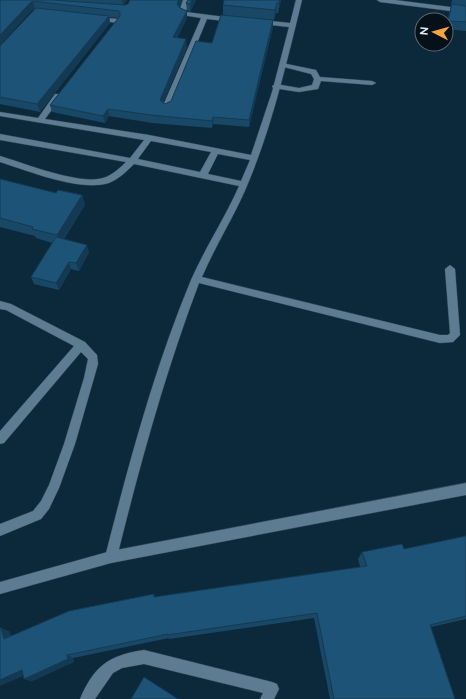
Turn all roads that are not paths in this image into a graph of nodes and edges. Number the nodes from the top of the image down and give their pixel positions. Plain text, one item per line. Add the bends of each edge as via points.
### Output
1 (186, 0) edge
2 (299, 0) edge
3 (380, 0) edge
4 (466, 11) edge
5 (205, 17) junction
6 (87, 18) edge
7 (242, 20) edge
8 (256, 22) edge
9 (293, 25) junction
10 (113, 27) edge
11 (282, 65) junction
12 (318, 79) junction
13 (372, 83) dead end
14 (276, 86) junction
15 (64, 89) edge
16 (166, 108) edge
17 (0, 114) edge
18 (40, 120) junction
19 (0, 137) edge
20 (149, 138) junction
21 (216, 151) junction
22 (254, 158) junction
23 (0, 160) edge
24 (132, 161) junction
25 (204, 175) junction
26 (244, 184) junction
27 (450, 269) dead end
28 (197, 278) junction
29 (0, 305) edge
30 (81, 345) junction
31 (0, 439) edge
32 (466, 489) edge
33 (0, 530) edge
34 (111, 557) junction
35 (0, 588) edge
36 (269, 694) edge
37 (87, 699) edge

1 - 5 street via 182,12 186,15
2 - 9 street
3 - 4 street
5 - 7 street
5 - 16 street
6 - 10 street via 118,21
8 - 9 street
9 - 11 street
11 - 12 street via 313,72
11 - 14 street
12 - 13 street
12 - 14 street via 315,87 299,90
14 - 22 street
15 - 18 street
17 - 18 street
18 - 20 street
19 - 24 street
20 - 21 street
20 - 24 street
21 - 22 street
21 - 25 street
22 - 26 street
23 - 24 street via 88,183 107,181
24 - 25 street
25 - 26 street
26 - 28 street
27 - 28 street via 455,334 450,339 440,339
28 - 34 street via 161,375 132,470
29 - 30 street
30 - 31 street
30 - 33 street via 93,358 93,364 80,412 52,492 37,514
32 - 34 street
34 - 35 street
36 - 37 street via 144,657 123,659 110,666

